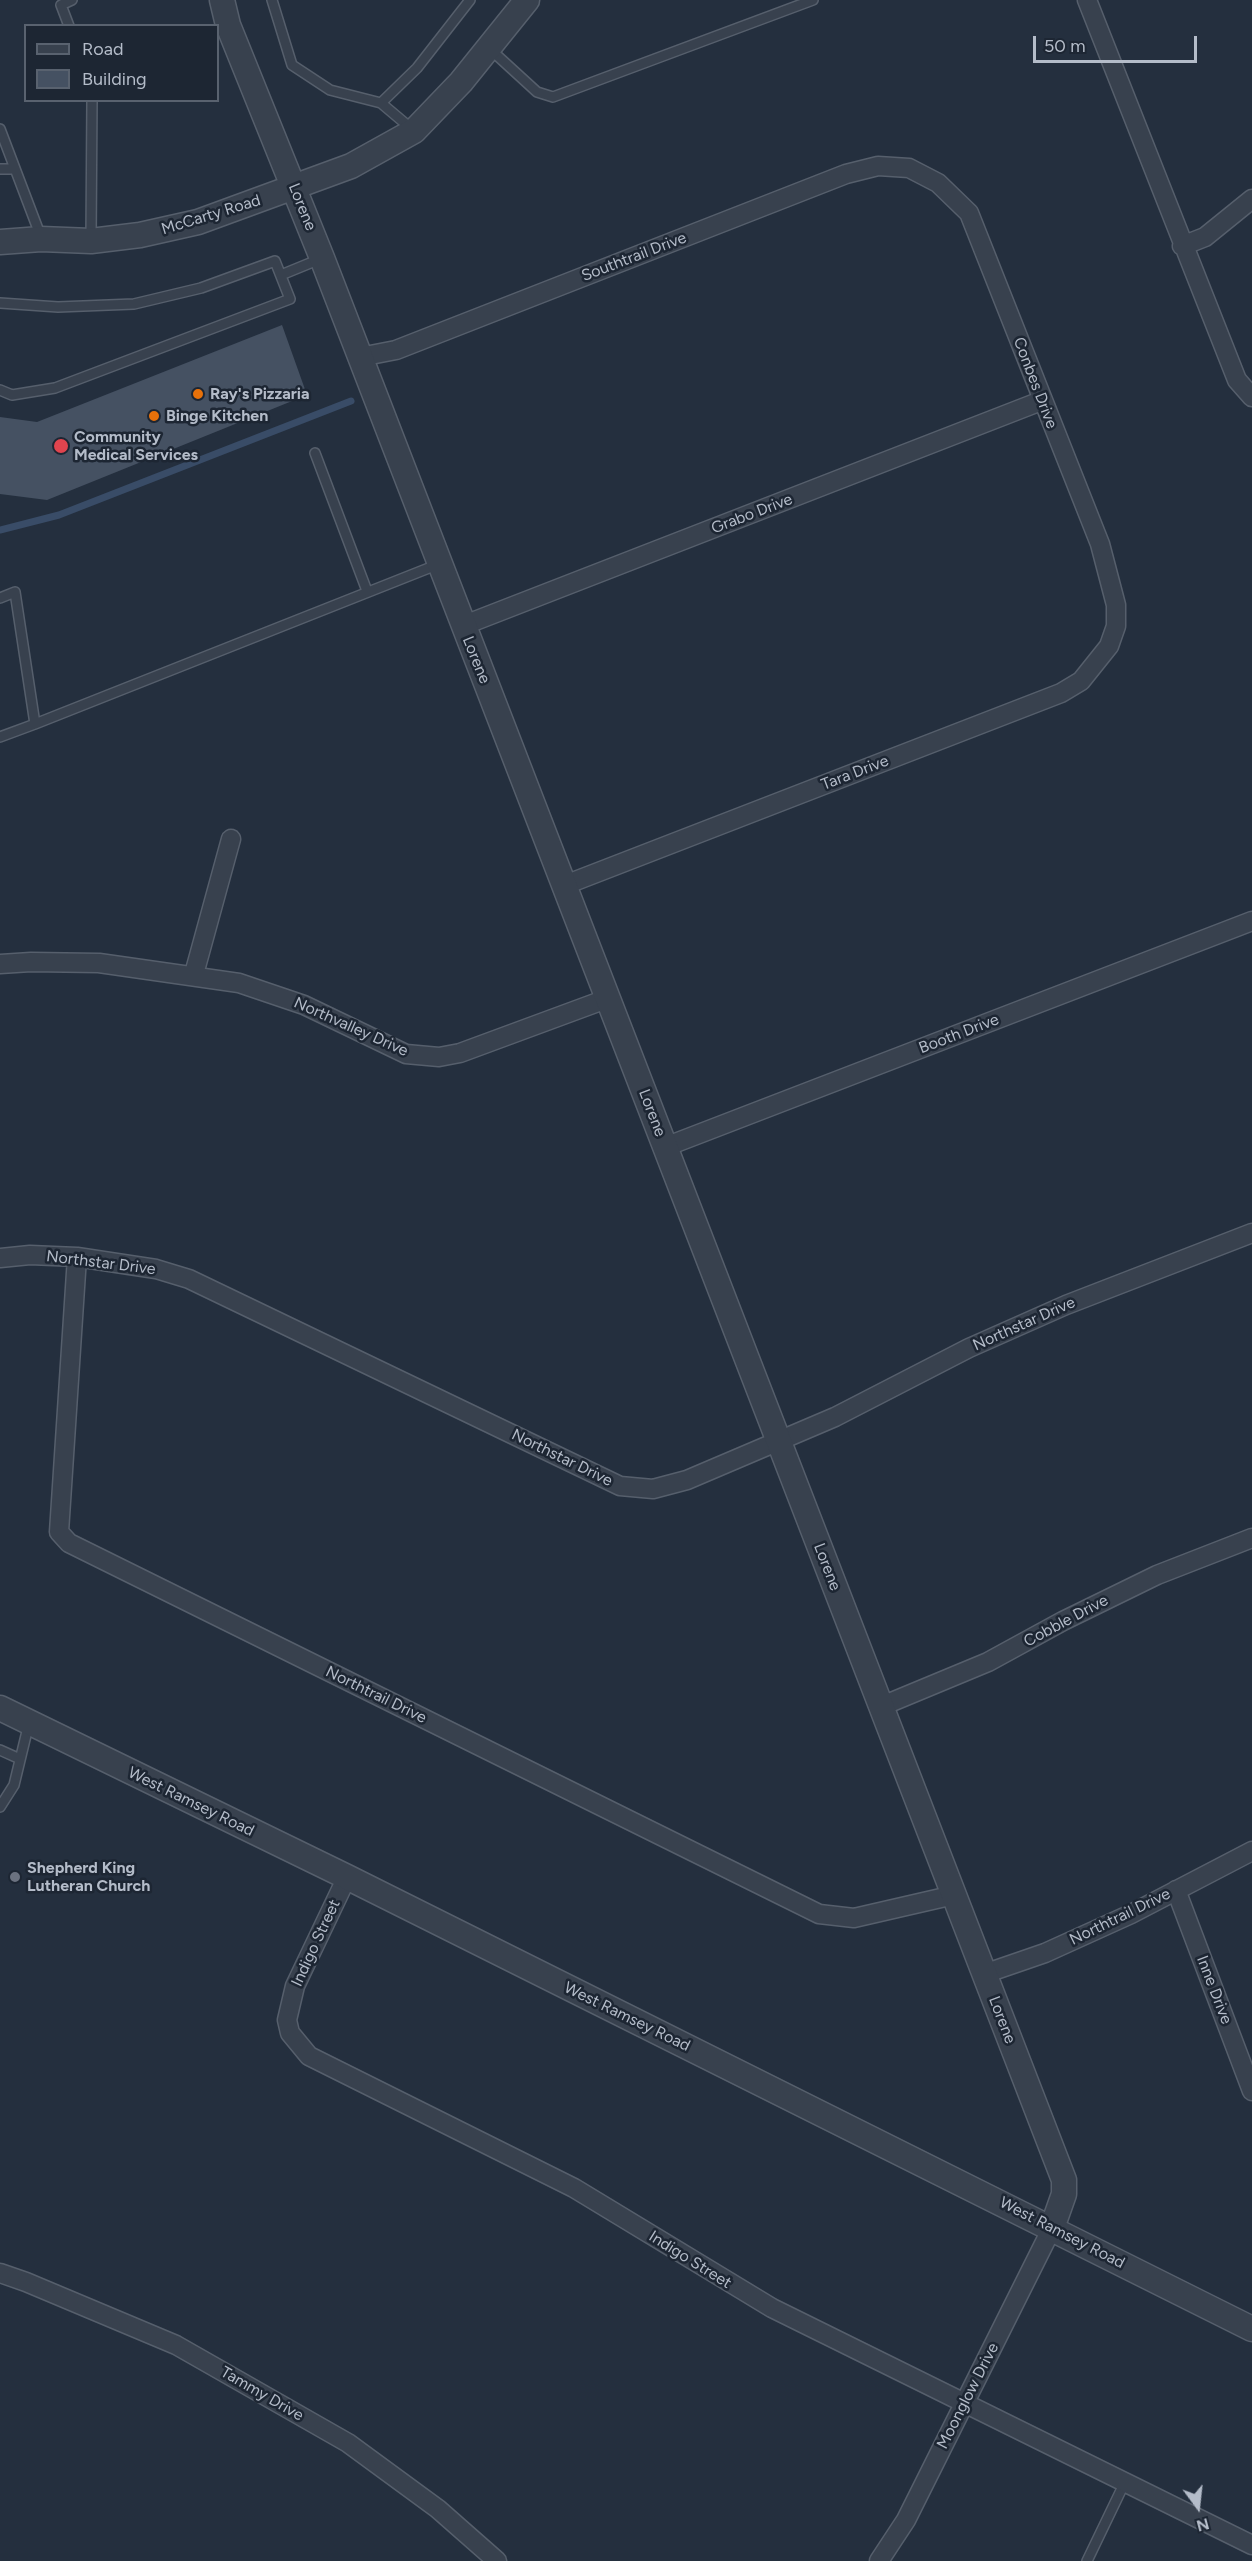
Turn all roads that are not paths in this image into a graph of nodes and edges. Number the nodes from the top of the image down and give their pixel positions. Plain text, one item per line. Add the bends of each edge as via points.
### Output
1 (72, 0) edge
2 (222, 0) edge
3 (272, 0) edge
4 (470, 0) edge
5 (527, 0) edge
6 (813, 0) edge
7 (1087, 0) edge
8 (68, 24) edge
9 (488, 47) junction
10 (92, 102) edge
11 (381, 103) junction
12 (0, 129) edge
13 (414, 131) junction
14 (909, 168) joint
15 (0, 169) edge
16 (15, 169) junction
17 (294, 188) junction
18 (1252, 199) edge
19 (41, 239) junction
20 (91, 241) junction
21 (0, 242) edge
22 (1182, 246) junction
23 (322, 258) junction
24 (281, 275) junction
25 (0, 303) edge
26 (360, 357) junction
27 (0, 390) edge
28 (1252, 397) edge
29 (1041, 401) junction
30 (315, 453) dead end
31 (439, 564) junction
32 (367, 591) junction
33 (0, 598) edge
34 (462, 626) junction
35 (1116, 626) joint
36 (35, 724) junction
37 (0, 737) edge
38 (231, 839) dead end
39 (565, 885) junction
40 (1252, 921) edge
41 (0, 964) edge
42 (194, 974) junction
43 (609, 998) junction
44 (665, 1147) junction
45 (1252, 1233) edge
46 (77, 1257) junction
47 (0, 1258) edge
48 (777, 1440) junction
49 (1252, 1538) edge
50 (882, 1706) junction
51 (0, 1708) edge
52 (29, 1722) junction
53 (0, 1750) edge
54 (20, 1760) junction
55 (0, 1807) edge
56 (1252, 1851) edge
57 (347, 1877) junction
58 (1176, 1890) junction
59 (954, 1895) junction
60 (984, 1974) junction
61 (1252, 2091) edge
62 (1052, 2228) junction
63 (0, 2273) edge
64 (1252, 2329) edge
65 (965, 2403) junction
66 (1125, 2482) junction
67 (1252, 2545) edge
68 (497, 2561) edge
69 (879, 2561) edge
70 (1087, 2561) edge

1 - 8 lane via 61,5
2 - 17 street, Lorene via 228,25
3 - 11 lane via 292,65 330,90
4 - 11 lane via 417,68
5 - 9 street, McCarty Road
6 - 9 lane via 553,97 537,92
7 - 22 street
9 - 13 street, McCarty Road
10 - 20 lane
11 - 13 lane
12 - 16 lane
13 - 17 street, McCarty Road via 351,166
14 - 26 street, Southtrail Drive via 878,166 846,174 396,350
14 - 29 street, Conbes Drive via 938,183 969,213
15 - 16 lane
16 - 19 lane
17 - 20 street, McCarty Road via 198,222
17 - 23 street, Lorene
18 - 22 street via 1205,237
19 - 20 street, McCarty Road
19 - 21 street, McCarty Road
22 - 28 street via 1237,380
23 - 24 lane
23 - 26 street, Lorene
24 - 25 lane via 275,261 201,288 134,304 58,307
24 - 27 lane via 290,299 55,388 12,395
26 - 31 street, Lorene
29 - 34 street, Grabo Drive
29 - 35 street, Conbes Drive via 1100,544 1116,604
30 - 32 lane
31 - 32 lane
31 - 34 street, Lorene
32 - 36 lane
33 - 36 lane via 15,592
34 - 39 street, Lorene
35 - 39 street, Tara Drive via 1109,646 1094,668 1061,693
36 - 37 lane
38 - 42 street
39 - 43 street, Lorene
40 - 44 street, Booth Drive
41 - 42 street, Northvalley Drive via 99,963
42 - 43 street, Northvalley Drive via 239,983 304,1005 406,1054 439,1057 460,1053
43 - 44 street, Lorene
44 - 48 street, Lorene
45 - 48 street, Northstar Drive via 1066,1305 969,1348 835,1418
46 - 47 street, Northstar Drive
46 - 48 street, Northstar Drive via 156,1269 189,1279 620,1486 653,1488 687,1480
46 - 59 street, Northtrail Drive via 59,1532 69,1543 819,1914 854,1918
48 - 50 street, Lorene
49 - 50 street, Cobble Drive via 1157,1575 988,1662
50 - 59 street, Lorene
51 - 52 street, West Ramsey Road
52 - 54 lane
52 - 57 street, West Ramsey Road
53 - 54 lane
54 - 55 lane via 14,1785
56 - 58 street, Northtrail Drive
57 - 62 street, West Ramsey Road
57 - 65 street, Indigo Street via 295,1986 287,2020 290,2033 309,2056 574,2188 753,2298
58 - 60 street, Northtrail Drive via 1045,1953
58 - 61 street, Inne Drive
59 - 60 street, Lorene
60 - 62 street, Lorene via 1064,2180 1064,2194
62 - 64 street, West Ramsey Road
62 - 65 street, Moonglow Drive
63 - 68 street, Tammy Drive via 176,2345 348,2443 438,2509
65 - 66 street, Indigo Street
65 - 69 street, Moonglow Drive via 906,2520
66 - 67 street, Indigo Street
66 - 70 lane

